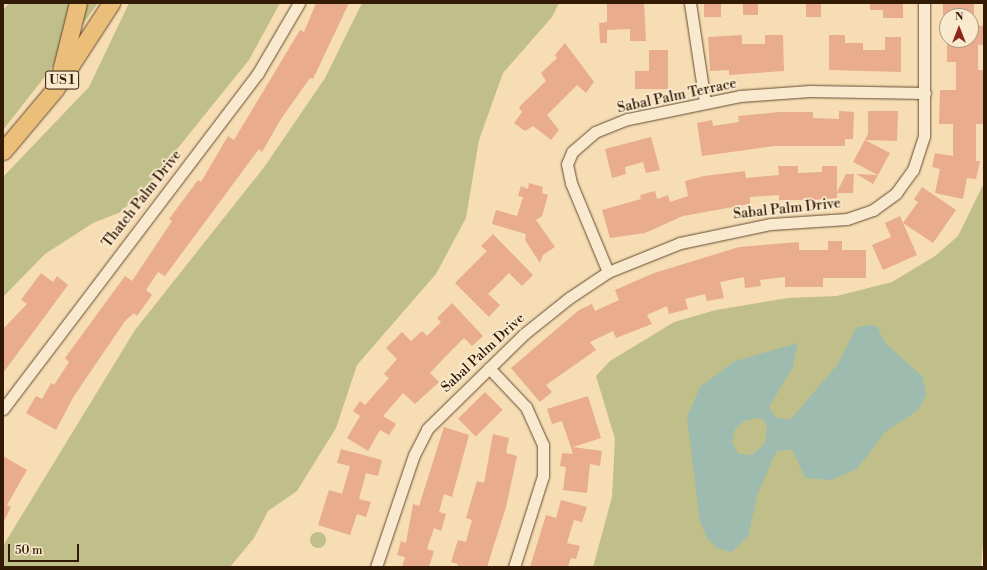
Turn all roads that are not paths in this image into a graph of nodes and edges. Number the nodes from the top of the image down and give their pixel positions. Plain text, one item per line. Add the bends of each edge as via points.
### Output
1 (78, 3) edge
2 (111, 3) edge
3 (300, 3) edge
4 (690, 3) edge
5 (924, 3) edge
6 (55, 89) junction
7 (925, 94) junction
8 (705, 102) junction
9 (3, 150) edge
10 (608, 272) junction
11 (489, 368) junction
12 (3, 409) edge
13 (376, 567) edge
14 (514, 567) edge

1 - 6 main road via 71,43
2 - 6 main road, US 1
3 - 12 street, Thatch Palm Drive via 258,74
4 - 8 street
5 - 7 street, Sabal Palm Drive
6 - 9 main road, US 1
7 - 8 street, Sabal Palm Terrace via 810,91
7 - 10 street, Sabal Palm Drive via 924,136 917,162 896,192 873,210 838,221 771,224 714,234
8 - 10 street, Sabal Palm Terrace via 628,119 595,132 572,152 567,164 571,183
10 - 11 street, Sabal Palm Drive via 542,319
11 - 13 street, Sabal Palm Drive via 422,437
11 - 14 street via 526,407 543,444 543,476

